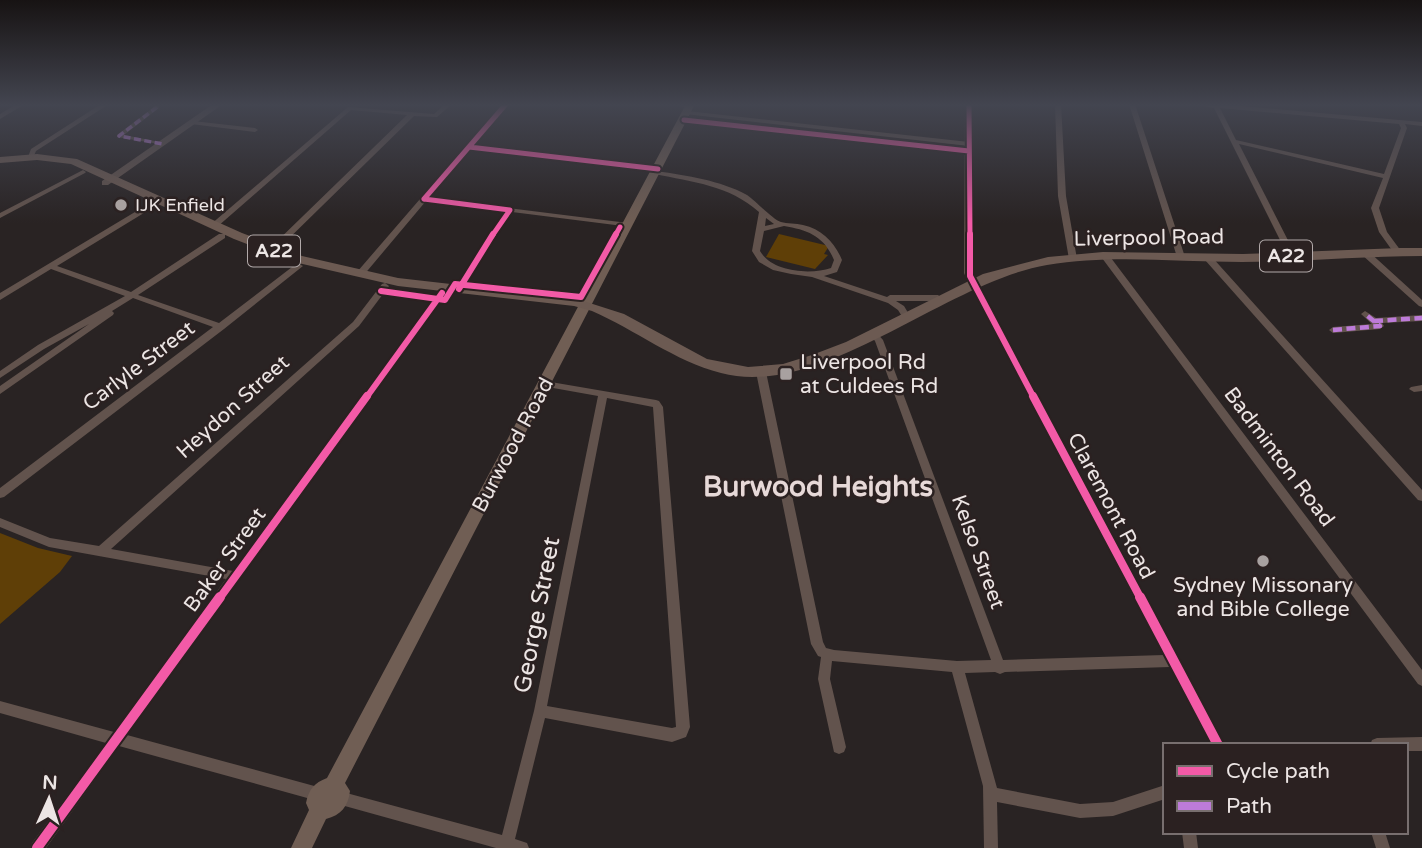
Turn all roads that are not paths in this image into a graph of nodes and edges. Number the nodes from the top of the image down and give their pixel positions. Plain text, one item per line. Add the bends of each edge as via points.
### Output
1 (43, 144) edge
2 (163, 144) edge
3 (312, 144) edge
4 (382, 144) edge
5 (472, 144) edge
6 (672, 144) edge
7 (942, 144) edge
8 (969, 144) edge
9 (1060, 144) edge
10 (1145, 144) edge
11 (1234, 144) edge
12 (1244, 144) edge
13 (1398, 144) edge
14 (469, 147) junction
15 (969, 147) junction
16 (31, 157) junction
17 (0, 162) edge
18 (130, 168) joint
19 (658, 171) junction
20 (83, 173) junction
21 (1385, 176) junction
22 (107, 179) junction
23 (425, 199) junction
24 (153, 205) junction
25 (510, 210) junction
26 (762, 213) junction
27 (0, 216) edge
28 (628, 225) junction
29 (780, 225) junction
30 (763, 229) junction
31 (218, 231) junction
32 (272, 250) junction
33 (1397, 251) junction
34 (1422, 251) edge
35 (1364, 252) junction
36 (1105, 256) junction
37 (1292, 256) junction
38 (1181, 257) junction
39 (1208, 258) junction
40 (1073, 259) junction
41 (299, 266) junction
42 (52, 267) junction
43 (836, 267) junction
44 (360, 274) junction
45 (816, 276) junction
46 (973, 283) junction
47 (385, 286) junction
48 (852, 288) junction
49 (459, 289) junction
50 (442, 293) junction
51 (134, 295) junction
52 (0, 297) edge
53 (882, 298) junction
54 (939, 298) junction
55 (124, 301) junction
56 (1422, 304) edge
57 (586, 308) junction
58 (1366, 314) dead end
59 (906, 316) junction
60 (1422, 318) edge
61 (1374, 321) junction
62 (221, 327) junction
63 (1333, 330) dead end
64 (873, 334) junction
65 (761, 372) junction
66 (0, 375) edge
67 (545, 384) junction
68 (0, 391) edge
69 (603, 393) junction
70 (0, 494) edge
71 (1422, 497) edge
72 (0, 522) edge
73 (100, 552) junction
74 (235, 576) junction
75 (827, 655) junction
76 (1174, 661) junction
77 (957, 667) junction
78 (1000, 668) junction
79 (1422, 680) edge
80 (0, 707) edge
81 (540, 711) junction
82 (116, 739) junction
83 (1217, 743) edge
84 (839, 747) dead end
85 (1163, 793) edge
86 (990, 794) junction
87 (328, 797) junction
88 (507, 844) junction
89 (37, 848) edge
90 (301, 848) edge
91 (522, 848) edge
92 (991, 848) edge

1 - 16 street
2 - 18 street
3 - 31 street
4 - 32 street
5 - 14 street
6 - 19 main road, Burwood Road
7 - 15 street
8 - 15 street
9 - 40 street via 1062,197
10 - 38 street
11 - 37 street
12 - 21 street
13 - 21 street
14 - 19 street
14 - 23 street
15 - 46 street via 969,273
16 - 17 highway, Liverpool Road / A22
16 - 22 highway, Liverpool Road / A22 via 67,160
17 - 20 highway, Liverpool Road / A22 via 48,162
18 - 22 street
19 - 26 street via 728,189
19 - 28 main road, Burwood Road
20 - 22 highway, Liverpool Road / A22
20 - 27 street
21 - 33 street via 1375,208 1383,232
22 - 24 highway, Liverpool Road / A22
22 - 31 highway, Liverpool Road / A22
23 - 25 street
23 - 44 street
24 - 31 highway, Liverpool Road / A22
24 - 42 street
25 - 28 street
25 - 49 street
26 - 29 street
26 - 30 street
28 - 57 main road, Burwood Road
29 - 30 street
29 - 43 street via 824,236 836,250
30 - 45 street via 756,247 760,259 777,269
31 - 32 highway, Liverpool Road / A22
31 - 41 highway, Liverpool Road / A22
31 - 51 street
32 - 44 highway, Liverpool Road / A22
33 - 34 highway, Liverpool Road / A22
33 - 35 highway, Liverpool Road / A22
35 - 37 highway, Liverpool Road / A22
35 - 56 street
36 - 38 highway, Liverpool Road / A22
36 - 40 highway, Liverpool Road / A22
36 - 79 street, Badminton Road
37 - 39 highway, Liverpool Road / A22
38 - 39 highway, Liverpool Road / A22
39 - 71 street
40 - 46 highway, Liverpool Road / A22 via 1028,264
41 - 47 highway, Liverpool Road / A22
41 - 62 street, Carlyle Street
42 - 51 street
42 - 52 street
43 - 45 street
43 - 48 street
44 - 49 highway, Liverpool Road / A22
45 - 48 street
46 - 54 highway, Liverpool Road / A22
46 - 76 street, Claremont Road
47 - 50 highway, Liverpool Road / A22
47 - 73 street, Heydon Street via 356,324
48 - 53 street
49 - 57 highway, Liverpool Road / A22
50 - 57 highway, Liverpool Road / A22
50 - 74 street, Baker Street
51 - 55 street
51 - 62 street
53 - 54 street
53 - 59 street via 898,305
54 - 59 highway, Liverpool Road / A22
55 - 66 street
55 - 68 street
57 - 65 highway, Liverpool Road / A22 via 702,363
57 - 67 main road, Burwood Road
58 - 61 street
59 - 64 highway, Liverpool Road / A22
60 - 61 street
61 - 63 street via 1380,326
62 - 70 street, Carlyle Street
64 - 65 highway, Liverpool Road / A22 via 797,365
64 - 78 street, Kelso Street
65 - 75 street via 817,644
67 - 69 street
67 - 87 main road, Burwood Road
69 - 81 street, George Street
69 - 81 street via 656,403 660,411 681,733
72 - 73 street via 49,542
73 - 74 street
74 - 82 street, Baker Street
75 - 77 street
75 - 84 street via 824,680
76 - 78 street
76 - 83 street, Claremont Road
77 - 78 street
77 - 86 street
80 - 82 street
81 - 88 street, George Street
82 - 87 street
82 - 89 street, Baker Street
85 - 86 street via 1113,809 1080,811
86 - 92 street
87 - 88 street
87 - 90 main road, Burwood Road
88 - 91 street

